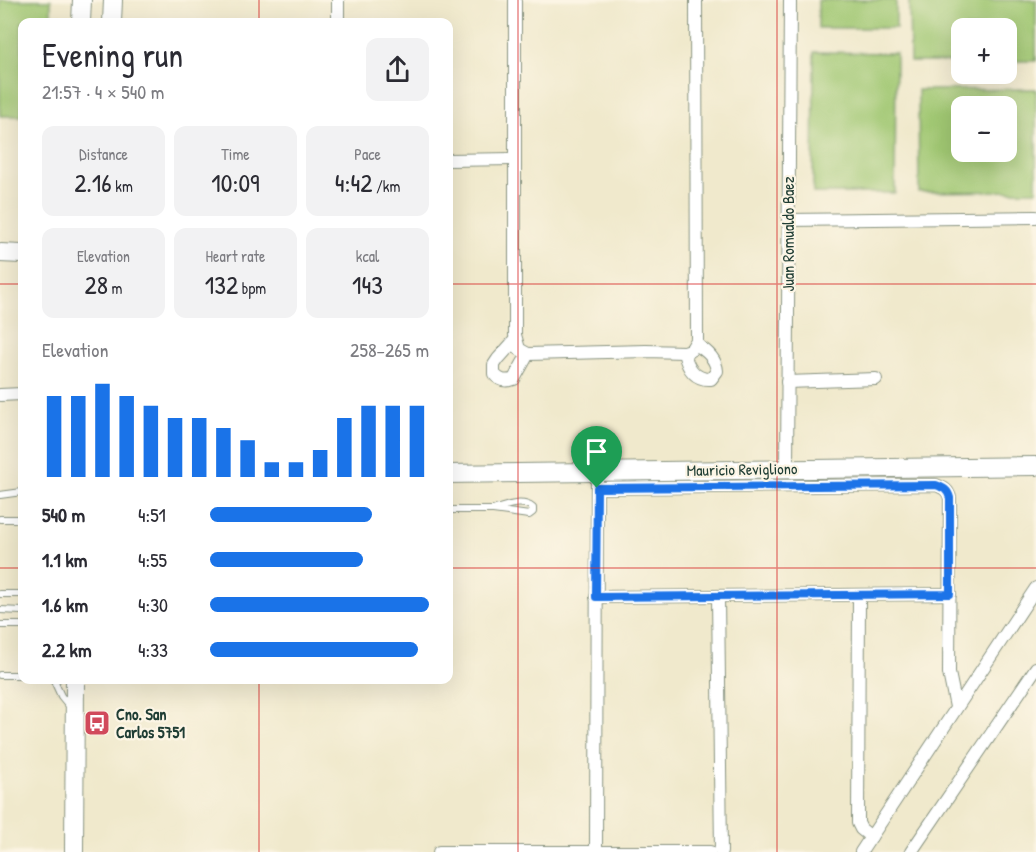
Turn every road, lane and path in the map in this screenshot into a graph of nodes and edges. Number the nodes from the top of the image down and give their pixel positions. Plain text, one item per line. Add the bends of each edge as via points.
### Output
1 (82, 0) edge
2 (112, 0) edge
3 (338, 0) edge
4 (515, 0) edge
5 (696, 0) edge
6 (790, 0) edge
7 (81, 18) edge
8 (112, 18) edge
9 (338, 18) edge
10 (514, 159) junction
11 (453, 160) edge
12 (1036, 217) edge
13 (788, 220) junction
14 (0, 253) edge
15 (18, 254) edge
16 (515, 340) junction
17 (695, 344) junction
18 (684, 352) junction
19 (528, 354) junction
20 (876, 379) dead end
21 (787, 382) junction
22 (18, 394) edge
23 (0, 395) edge
24 (1036, 466) edge
25 (787, 468) junction
26 (453, 474) edge
27 (597, 479) junction
28 (18, 493) edge
29 (0, 495) edge
30 (453, 510) edge
31 (493, 510) junction
32 (0, 519) edge
33 (18, 519) edge
34 (1036, 588) edge
35 (0, 594) edge
36 (18, 594) edge
37 (950, 594) junction
38 (718, 596) junction
39 (859, 596) junction
40 (596, 597) junction
41 (0, 610) edge
42 (18, 611) edge
43 (0, 625) edge
44 (18, 625) edge
45 (1036, 668) edge
46 (0, 675) edge
47 (18, 675) edge
48 (55, 684) edge
49 (75, 684) edge
50 (81, 684) edge
51 (956, 707) junction
52 (75, 712) junction
53 (871, 837) junction
54 (918, 849) edge
55 (74, 852) edge
56 (81, 852) edge
57 (439, 852) edge
58 (490, 852) edge
59 (596, 852) edge
60 (710, 852) edge
61 (721, 852) edge
62 (861, 852) edge

1 - 7 main road
2 - 8 main road
3 - 9 street
4 - 10 street
5 - 17 street
6 - 13 street, Juan Romualdo Baez
10 - 11 street
10 - 16 street
12 - 13 street
13 - 21 street, Juan Romualdo Baez
14 - 15 main road
16 - 19 street via 519,349
16 - 19 street via 494,365 497,378 514,379
17 - 18 street
17 - 18 street via 717,366 711,379 694,375
18 - 19 street
20 - 21 street
21 - 25 street, Juan Romualdo Baez
22 - 23 street
24 - 25 main road, Mauricio Revigliono
25 - 27 main road, Mauricio Revigliono
26 - 27 main road, Mauricio Revigliono
27 - 37 street via 943,487 950,498
27 - 40 street
28 - 29 lane
30 - 31 lane
31 - 31 lane via 529,516 533,508 518,504
32 - 33 lane
34 - 51 street
35 - 36 lane
37 - 39 street
37 - 51 street via 949,673
38 - 39 street
38 - 40 street
38 - 61 street
39 - 53 street via 858,823
40 - 59 street
41 - 42 lane
43 - 44 lane
45 - 54 street
46 - 47 lane
48 - 52 lane
49 - 52 main road
50 - 56 main road
51 - 53 street
52 - 55 main road
53 - 62 street
57 - 58 street
58 - 59 street
59 - 60 street

